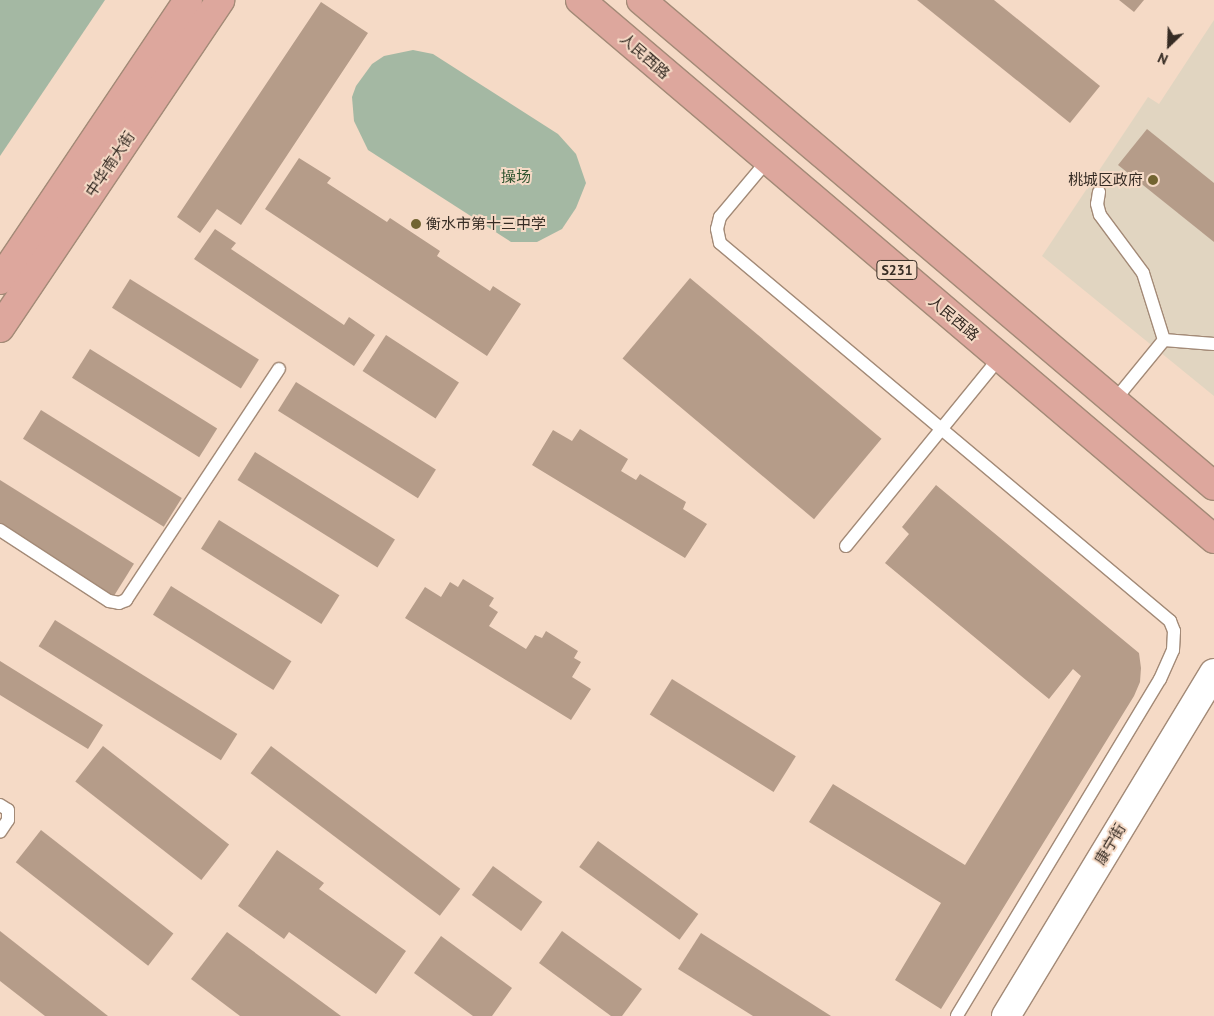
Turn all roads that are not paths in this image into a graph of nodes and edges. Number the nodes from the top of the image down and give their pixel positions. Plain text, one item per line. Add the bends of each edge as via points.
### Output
1 (188, 0) edge
2 (220, 0) edge
3 (580, 0) edge
4 (641, 0) edge
5 (767, 160) junction
6 (1099, 192) dead end
7 (0, 280) edge
8 (0, 328) edge
9 (1164, 340) junction
10 (1214, 344) edge
11 (1000, 357) junction
12 (279, 369) dead end
13 (1114, 401) junction
14 (941, 429) junction
15 (1214, 486) edge
16 (0, 530) edge
17 (1214, 539) edge
18 (846, 546) dead end
19 (1214, 673) edge
20 (0, 805) edge
21 (0, 832) edge
22 (957, 1016) edge
23 (1006, 1016) edge

1 - 7 main road, 中华南大街
2 - 8 main road, 中华南大街
3 - 5 main road, 人民西路 / S231
4 - 13 main road, S231
5 - 11 main road, 人民西路 / S231
5 - 14 lane via 720,217 717,229 720,243
6 - 9 lane via 1097,204 1100,215 1143,272
9 - 10 lane
9 - 13 lane
11 - 14 lane
11 - 17 main road, 人民西路 / S231
12 - 16 lane via 126,600 119,603 109,601
13 - 15 main road, S231
14 - 18 lane
14 - 22 lane via 1170,621 1174,632 1173,650 1160,679
19 - 23 street, 康宁街
20 - 21 lane via 8,810 8,820

